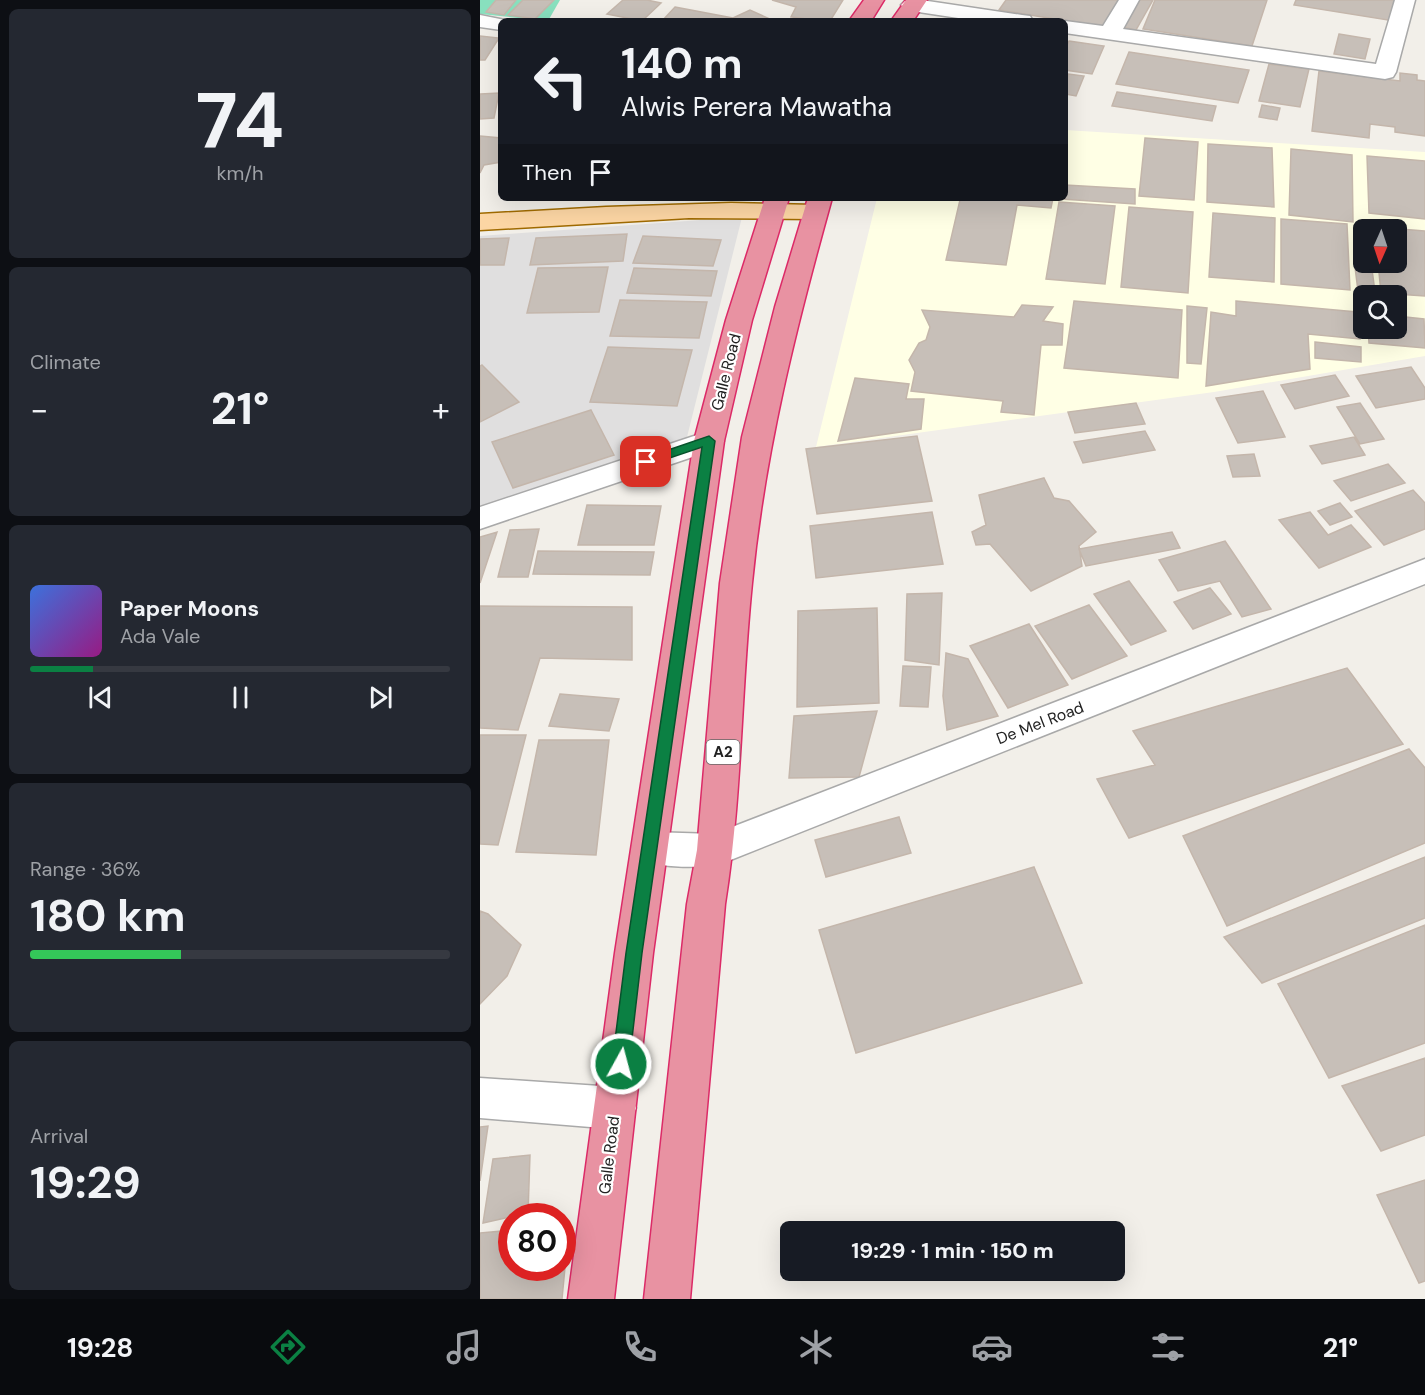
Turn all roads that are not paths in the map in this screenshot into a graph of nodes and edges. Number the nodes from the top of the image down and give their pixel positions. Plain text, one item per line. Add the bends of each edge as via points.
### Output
1 (874, 0) edge
2 (1129, 0) edge
3 (1405, 0) edge
4 (910, 9) edge
5 (862, 18) edge
6 (994, 18) edge
7 (480, 21) edge
8 (498, 24) edge
9 (1068, 27) edge
10 (1109, 34) junction
11 (775, 204) edge
12 (817, 205) edge
13 (480, 222) edge
14 (709, 441) junction
15 (480, 518) edge
16 (1425, 571) edge
17 (651, 848) junction
18 (715, 850) junction
19 (480, 1098) edge
20 (615, 1108) junction
21 (591, 1299) edge
22 (667, 1299) edge

1 - 5 highway
2 - 10 street
3 - 10 street via 1385,72
4 - 6 street
7 - 8 street
9 - 10 street
11 - 12 main road
11 - 13 main road
11 - 14 highway, Galle Road via 739,320
12 - 18 highway, A2 via 757,437 736,584
14 - 15 street
14 - 17 highway, Galle Road
16 - 18 street, De Mel Road
17 - 18 street, De Mel Road
17 - 20 highway, Galle Road
18 - 22 highway, A2 via 706,904
19 - 20 street
20 - 21 highway, Galle Road

